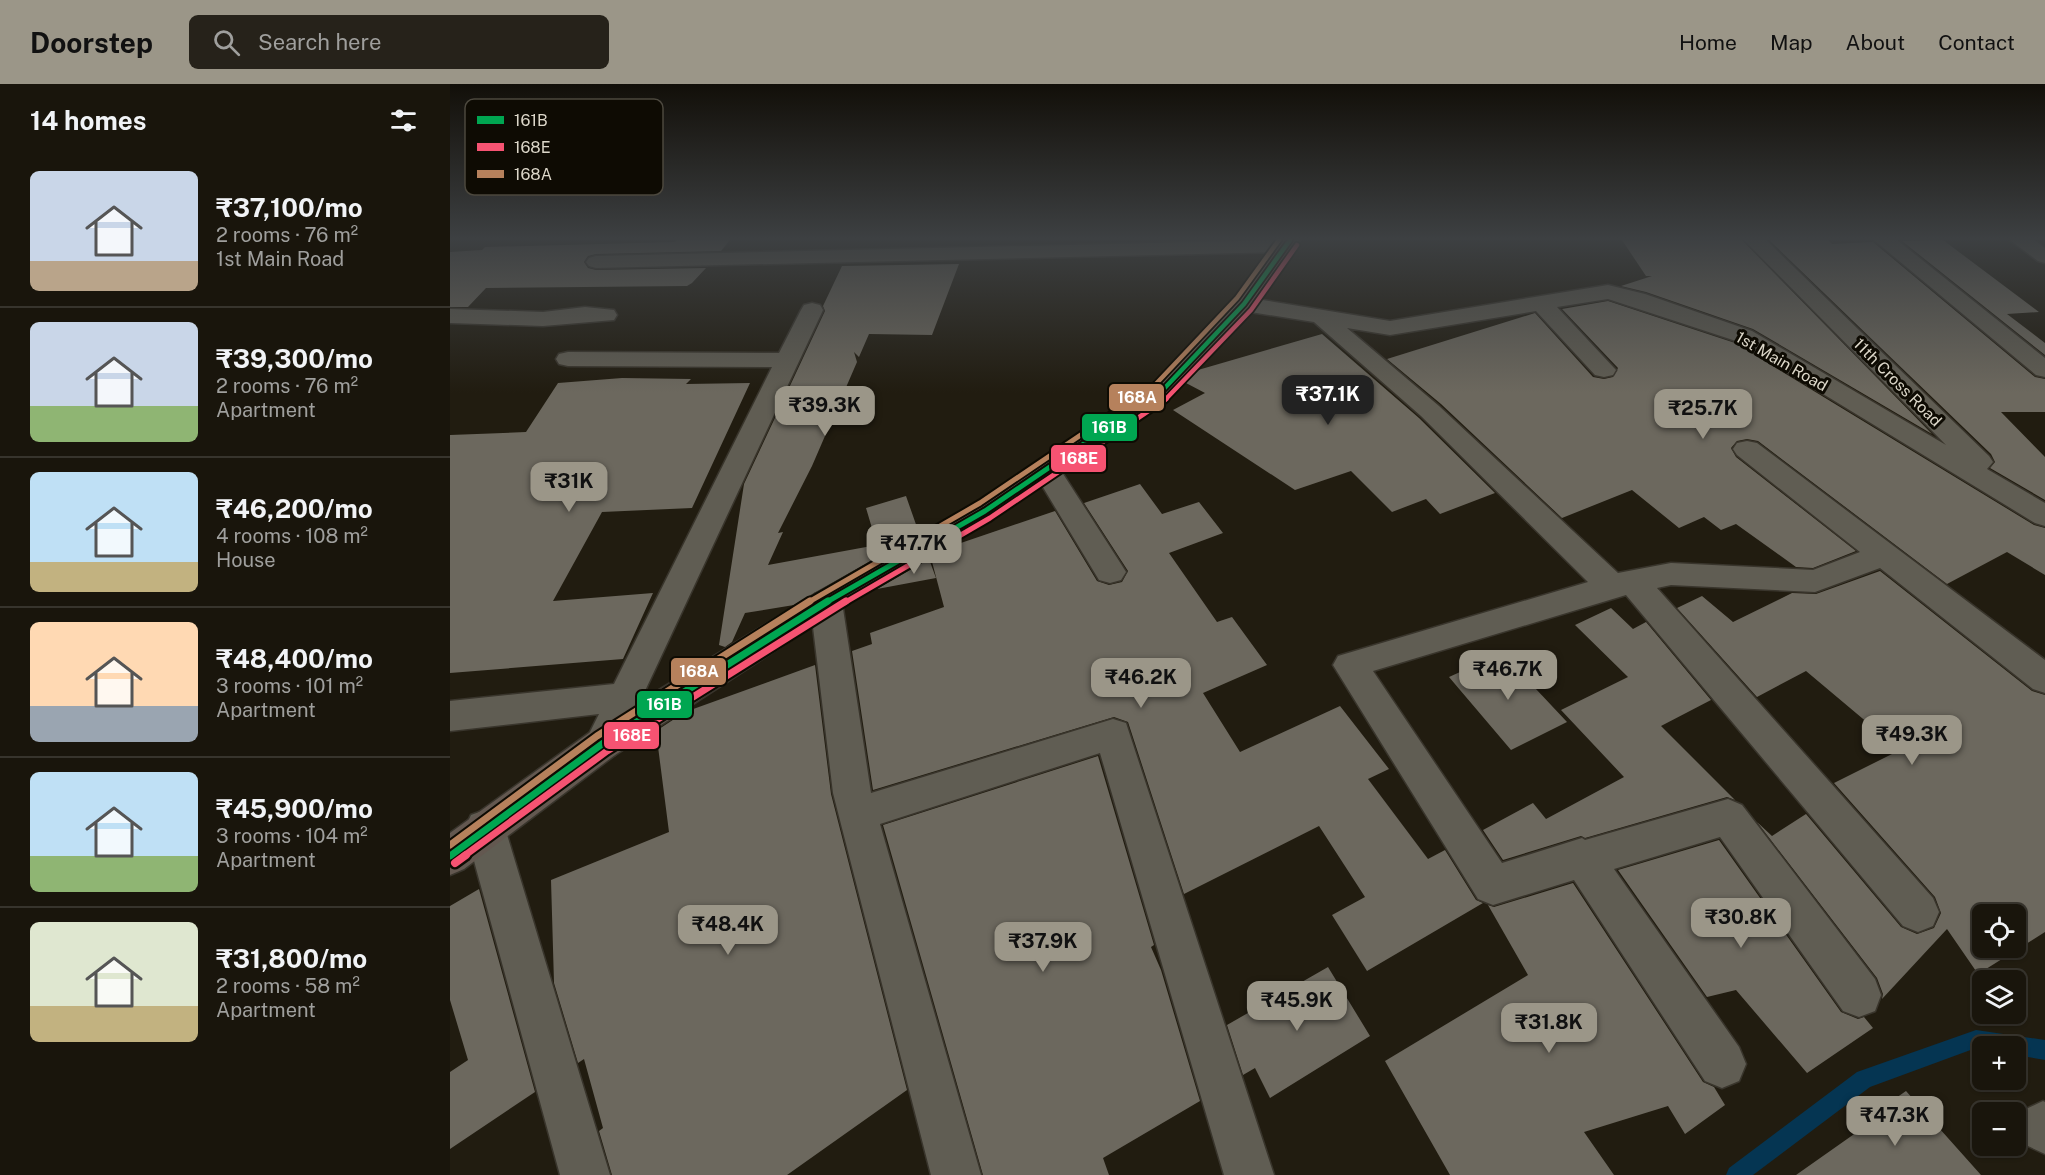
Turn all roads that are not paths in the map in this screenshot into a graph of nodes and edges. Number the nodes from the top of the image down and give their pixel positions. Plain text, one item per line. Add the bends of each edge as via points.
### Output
1 (1253, 291) edge
2 (1806, 291) edge
3 (1947, 291) edge
4 (1540, 302) junction
5 (1244, 304) junction
6 (812, 310) dead end
7 (606, 315) dead end
8 (450, 316) edge
9 (1323, 319) junction
10 (568, 359) dead end
11 (788, 360) junction
12 (1604, 370) dead end
13 (2045, 370) edge
14 (1747, 450) dead end
15 (1046, 469) junction
16 (2017, 500) junction
17 (2045, 516) edge
18 (1883, 555) junction
19 (1110, 572) dead end
20 (1622, 584) junction
21 (826, 602) junction
22 (2045, 679) edge
23 (624, 697) junction
24 (450, 716) edge
25 (602, 744) junction
26 (858, 814) junction
27 (485, 828) junction
28 (450, 856) edge
29 (1582, 857) junction
30 (1918, 912) dead end
31 (1859, 995) dead end
32 (1722, 1064) dead end
33 (585, 1175) edge
34 (956, 1175) edge
35 (1249, 1175) edge

1 - 5 main road
2 - 16 street, 11th Cross Road
3 - 13 street
4 - 9 street, 1st Main Road via 1390,328
4 - 12 street
4 - 16 street, 1st Main Road via 1608,292 1744,336
5 - 9 street, 1st Main Road
5 - 15 main road via 1160,393
6 - 11 street
7 - 8 street via 543,319
9 - 20 street
10 - 11 street
11 - 23 street
14 - 18 street
15 - 19 street
15 - 21 main road via 985,511
16 - 17 street, 1st Main Road
18 - 20 street via 1815,581 1671,574
18 - 22 street
20 - 29 street via 1350,665 1493,885
20 - 30 street
21 - 25 main road
21 - 26 street
23 - 24 street
23 - 25 street
25 - 27 main road
26 - 34 street
26 - 35 street via 1113,734
27 - 28 main road
27 - 33 street
29 - 31 street via 1728,817
29 - 32 street

